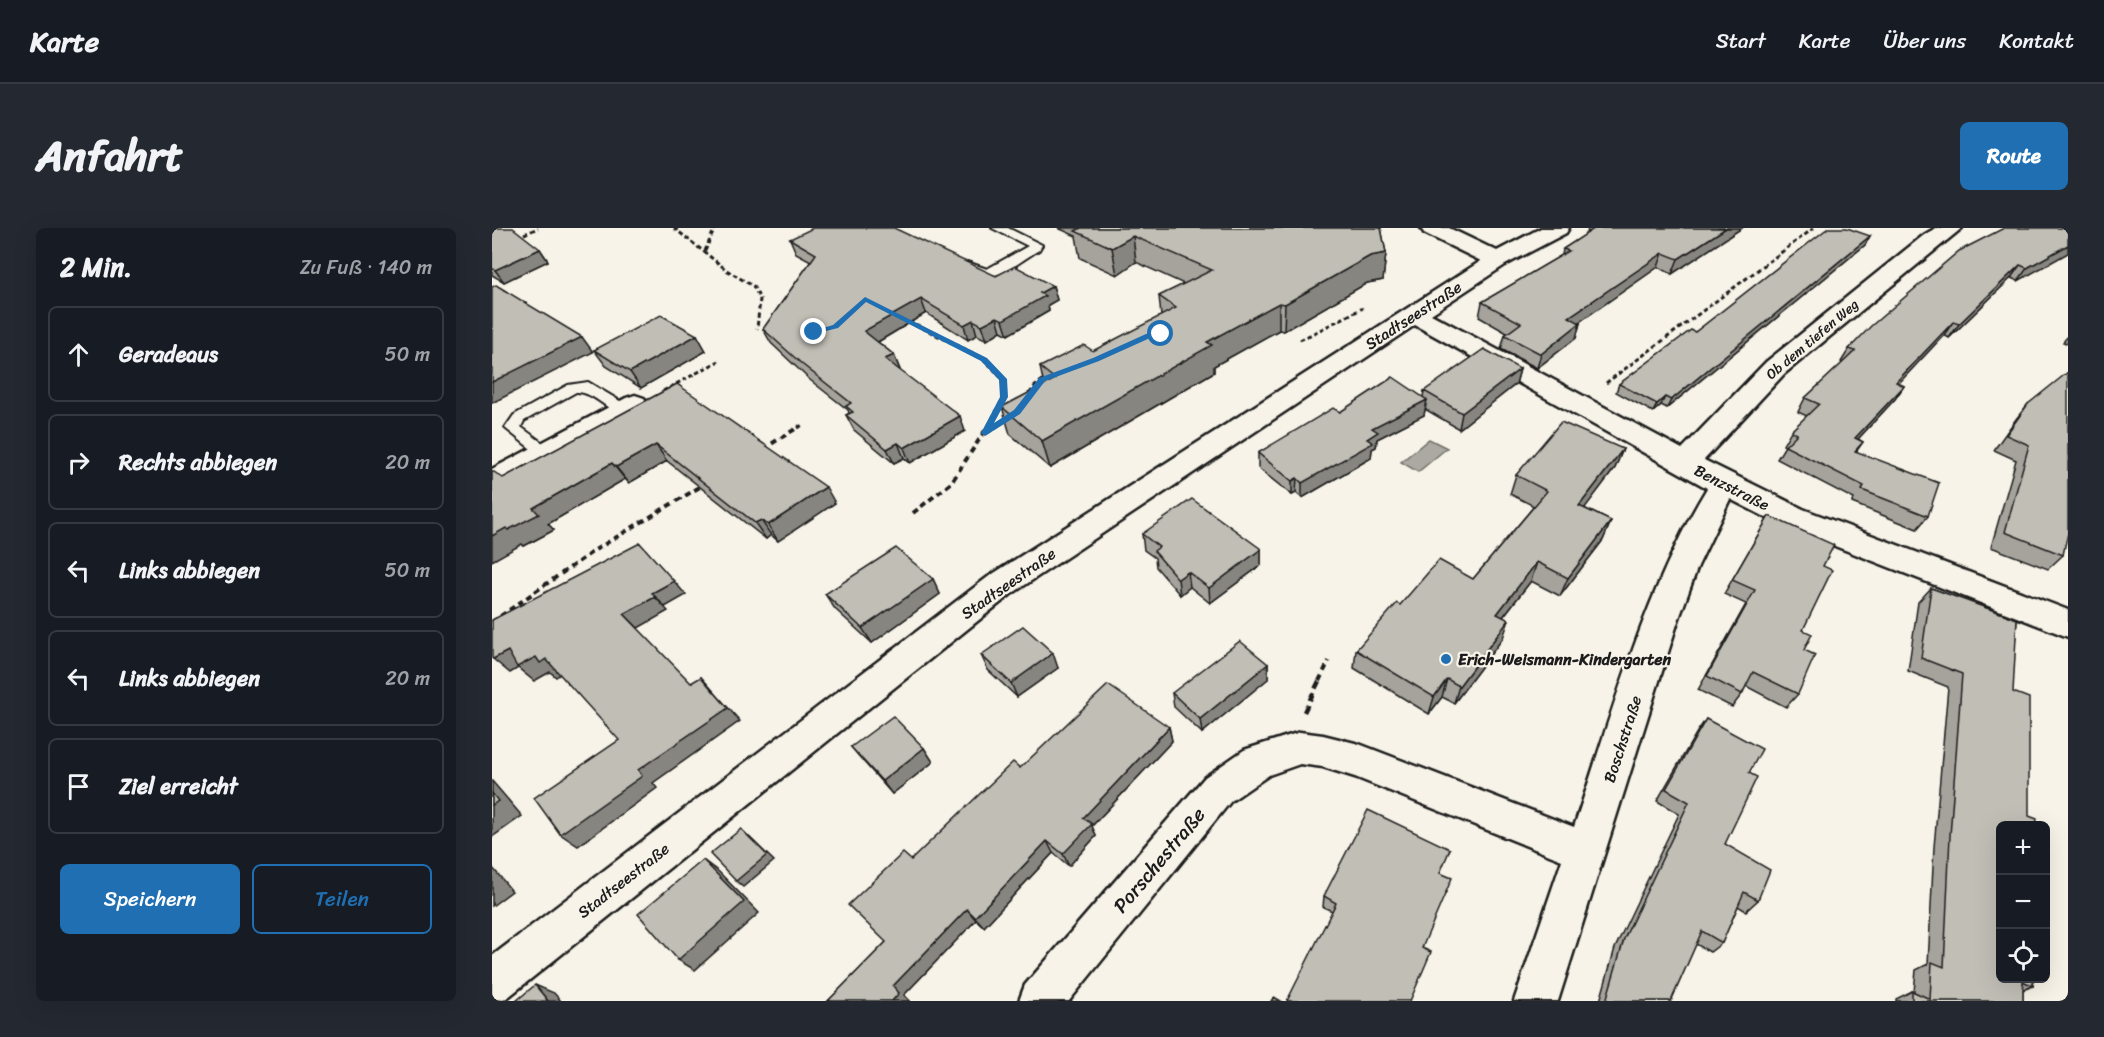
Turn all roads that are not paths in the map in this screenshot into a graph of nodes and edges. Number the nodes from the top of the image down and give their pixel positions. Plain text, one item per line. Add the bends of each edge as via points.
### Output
1 (998, 228) edge
2 (1432, 228) edge
3 (1557, 228) edge
4 (1951, 228) edge
5 (954, 260) edge
6 (1497, 260) junction
7 (1413, 314) junction
8 (630, 407) joint
9 (546, 453) junction
10 (1685, 463) junction
11 (492, 482) edge
12 (1724, 484) junction
13 (2068, 624) edge
14 (1585, 850) junction
15 (492, 983) edge
16 (1041, 1001) edge
17 (1536, 1001) edge

1 - 5 lane via 1036,245 990,273 981,273
2 - 6 street
3 - 6 street, Stadtseestraße
4 - 10 street, Ob dem tiefen Weg via 1775,368
6 - 7 street, Stadtseestraße
7 - 10 street, Benzstraße
7 - 15 street, Stadtseestraße via 999,586
8 - 9 street
8 - 9 lane via 582,387 573,388 519,418 513,428
9 - 11 street
10 - 12 street, Benzstraße
12 - 13 street, Benzstraße via 1792,517
12 - 14 street, Boschstraße via 1687,553
14 - 16 street, Porschestraße via 1359,761 1300,748 1257,762 1218,789
14 - 17 street, Boschstraße

